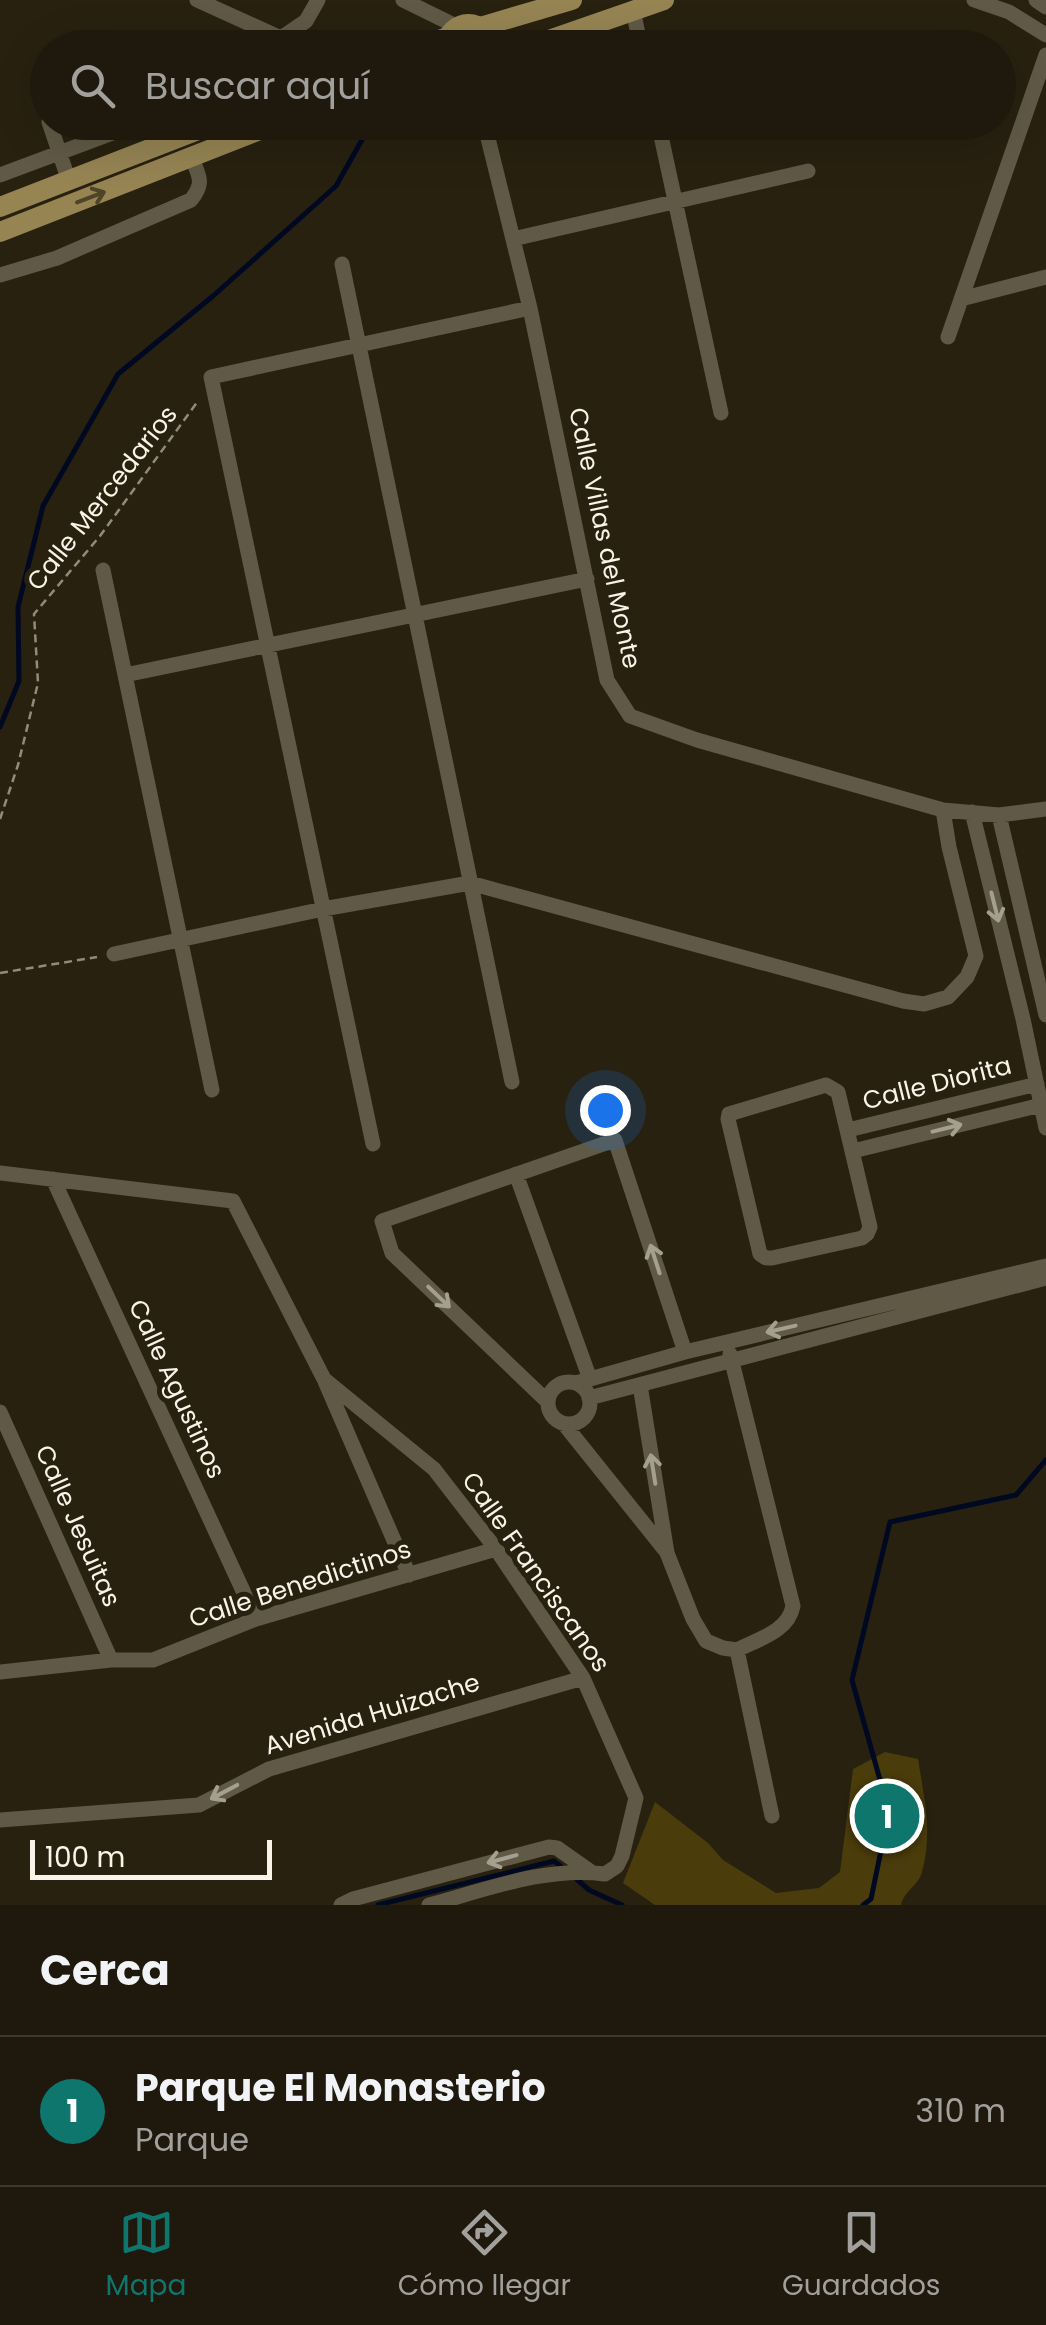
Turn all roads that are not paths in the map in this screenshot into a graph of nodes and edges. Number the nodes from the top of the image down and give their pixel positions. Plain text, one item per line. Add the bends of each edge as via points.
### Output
1 (197, 0) edge
2 (318, 0) edge
3 (403, 0) edge
4 (572, 0) edge
5 (664, 0) edge
6 (974, 0) edge
7 (1022, 0) edge
8 (1036, 0) edge
9 (1046, 7) edge
10 (633, 10) junction
11 (1009, 12) junction
12 (480, 27) junction
13 (257, 30) edge
14 (297, 30) edge
15 (441, 30) edge
16 (462, 30) edge
17 (483, 30) edge
18 (577, 30) edge
19 (637, 30) edge
20 (1046, 35) edge
21 (1046, 55) edge
22 (54, 140) edge
23 (95, 140) edge
24 (170, 140) edge
25 (236, 140) edge
26 (488, 140) edge
27 (662, 140) edge
28 (58, 154) junction
29 (192, 158) junction
30 (808, 171) dead end
31 (0, 175) edge
32 (69, 181) junction
33 (675, 202) junction
34 (0, 207) edge
35 (0, 232) edge
36 (512, 238) junction
37 (342, 264) dead end
38 (0, 275) edge
39 (1046, 277) edge
40 (961, 298) junction
41 (530, 308) junction
42 (948, 337) dead end
43 (359, 345) junction
44 (721, 413) dead end
45 (103, 570) dead end
46 (587, 579) junction
47 (415, 615) junction
48 (268, 645) junction
49 (125, 675) junction
50 (1046, 809) edge
51 (943, 810) junction
52 (972, 812) junction
53 (999, 815) junction
54 (470, 883) junction
55 (323, 909) junction
56 (180, 940) junction
57 (114, 954) road end
58 (1046, 1014) edge
59 (512, 1082) dead end
60 (1037, 1084) junction
61 (212, 1090) dead end
62 (1041, 1105) junction
63 (1046, 1128) edge
64 (848, 1130) junction
65 (372, 1144) dead end
66 (854, 1151) junction
67 (0, 1172) edge
68 (516, 1174) junction
69 (52, 1179) junction
70 (1046, 1266) edge
71 (1046, 1278) edge
72 (841, 1323) junction
73 (728, 1342) junction
74 (686, 1352) junction
75 (730, 1360) junction
76 (324, 1379) junction
77 (583, 1381) junction
78 (640, 1384) junction
79 (589, 1398) junction
80 (548, 1402) junction
81 (0, 1412) edge
82 (564, 1424) junction
83 (496, 1549) junction
84 (667, 1553) junction
85 (409, 1575) junction
86 (256, 1619) junction
87 (736, 1650) junction
88 (111, 1660) junction
89 (0, 1672) edge
90 (583, 1678) junction
91 (772, 1816) dead end
92 (0, 1820) edge
93 (587, 1872) junction
94 (341, 1905) edge
95 (429, 1905) edge

1 - 13 street
2 - 14 street
3 - 15 street
4 - 12 main road
5 - 10 main road
6 - 11 street
7 - 11 street
8 - 9 street
10 - 18 main road
10 - 19 street
11 - 20 street
12 - 16 main road
12 - 17 main road
21 - 40 street
22 - 28 street
23 - 28 street
24 - 32 main road
25 - 29 main road
26 - 36 street, Calle Villas del Monte
27 - 33 street
28 - 31 street
28 - 32 street
35 -> 29 main road
29 - 38 street via 201,182 191,200 58,258
30 - 33 street
32 - 34 main road
33 - 36 street
33 - 44 street
36 - 41 street, Calle Villas del Monte
37 - 43 street
39 - 40 street
40 - 42 street
41 - 43 street
41 - 46 street, Calle Villas del Monte
43 - 47 street
43 - 48 street via 211,377
45 - 49 street
46 - 47 street
46 - 51 street, Calle Villas del Monte via 607,680 630,716
47 - 48 street
47 - 54 street
48 - 49 street
48 - 55 street
49 - 56 street
50 - 53 street, Calle Villas del Monte
51 - 52 street, Calle Villas del Monte
51 - 54 street via 976,956 948,997 924,1004
52 - 53 street, Calle Villas del Monte
52 -> 60 street
53 - 58 street
54 - 55 street
54 - 59 street
55 - 56 street
55 - 65 street
56 - 57 street
56 - 61 street
60 - 62 street
60 - 64 street, Calle Diorita
62 - 63 street
66 -> 62 street, Calle Diorita
64 - 66 street, Calle Diorita
64 - 66 street, Calle Diorita via 838,1092 826,1086 729,1114 760,1254 772,1258 868,1234
67 - 69 street, Calle Franciscanos
74 -> 68 street via 615,1140
68 - 77 street
68 -> 80 street via 382,1221 392,1253
69 - 76 street, Calle Franciscanos via 233,1201
69 - 86 street, Calle Agustinos
70 - 72 street
71 - 72 street
72 -> 73 street
72 - 75 street
73 - 74 street
73 - 75 street
74 - 77 street
75 - 78 street
75 - 87 street via 793,1606 784,1626
76 - 83 street, Calle Franciscanos via 434,1469
76 - 85 street, Calle Franciscanos
77 - 79 street
77 - 80 street via 560,1385
78 - 79 street
84 -> 78 street
79 - 82 street via 584,1418
80 - 82 street
81 - 88 street, Calle Jesuitas
82 - 84 street
83 - 85 street, Calle Benedictinos
83 - 90 street, Calle Franciscanos
84 - 87 street via 706,1641
85 - 86 street, Calle Benedictinos
86 - 88 street, Calle Benedictinos via 153,1660
87 - 91 street
88 - 89 street, Calle Benedictinos
90 -> 92 street, Avenida Huizache via 269,1768 200,1805
90 - 93 street, Calle Franciscanos via 636,1798 617,1866 605,1874
93 -> 94 street via 549,1847
93 - 95 street via 532,1877

